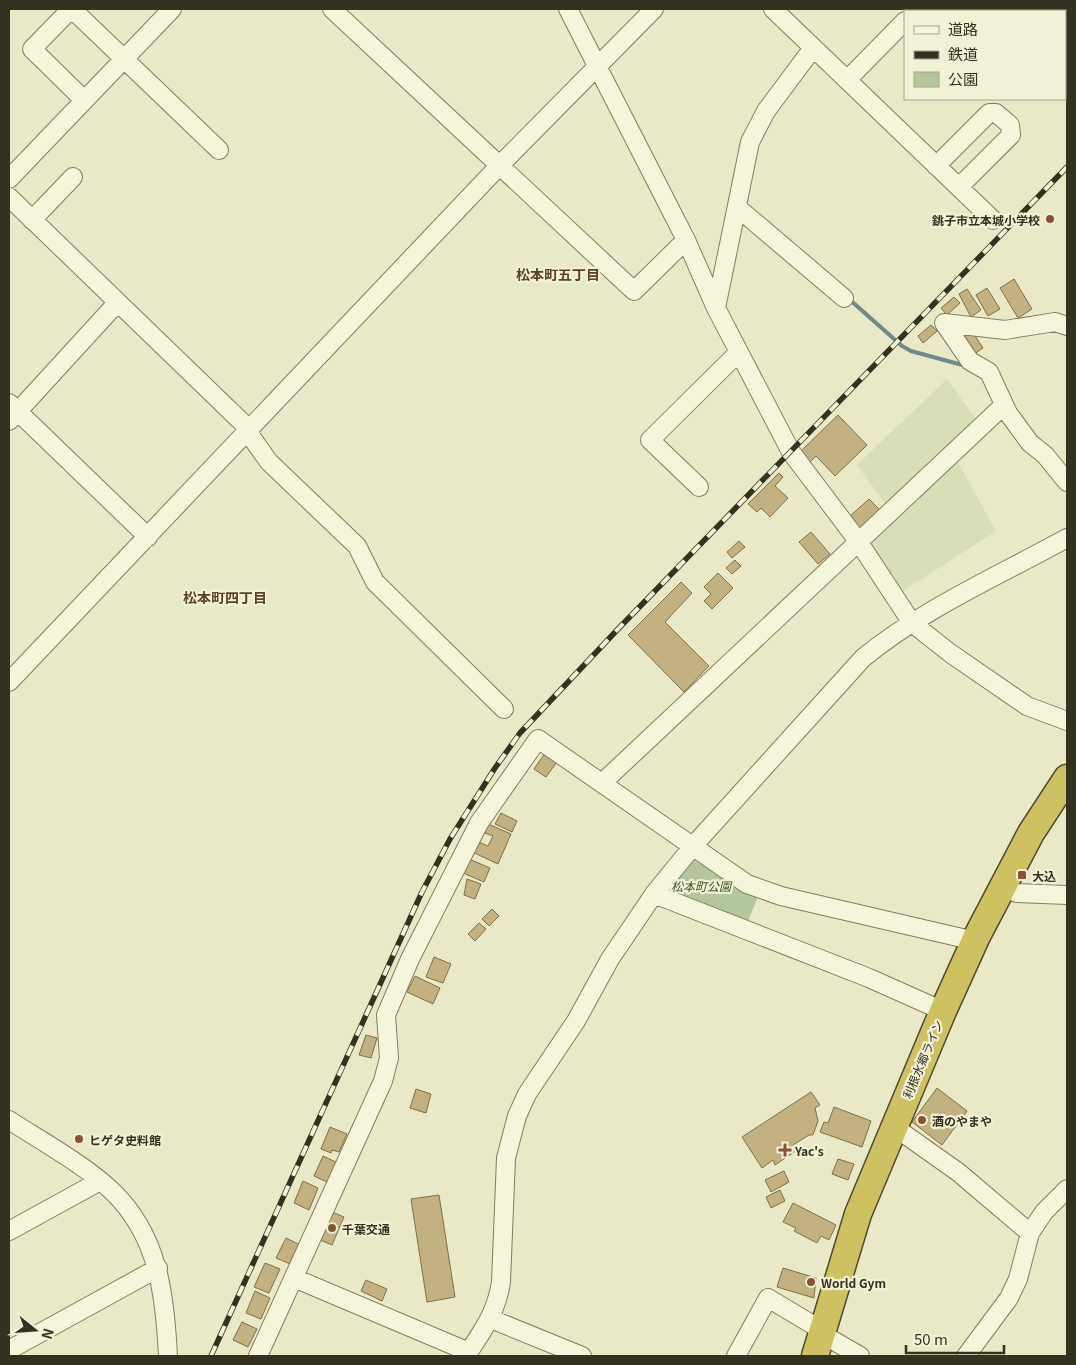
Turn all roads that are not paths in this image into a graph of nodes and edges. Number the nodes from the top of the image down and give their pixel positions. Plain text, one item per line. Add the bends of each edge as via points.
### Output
1 (172, 9) edge
2 (332, 9) edge
3 (568, 9) edge
4 (654, 9) edge
5 (773, 9) edge
6 (76, 10) edge
7 (904, 21) edge
8 (813, 48) junction
9 (124, 58) junction
10 (597, 66) junction
11 (847, 80) junction
12 (84, 100) junction
13 (219, 150) dead end
14 (500, 165) junction
15 (936, 166) junction
16 (73, 177) dead end
17 (9, 179) edge
18 (959, 187) junction
19 (9, 197) edge
20 (738, 208) junction
21 (32, 220) junction
22 (993, 220) dead end
23 (686, 240) junction
24 (844, 298) dead end
25 (117, 303) junction
26 (716, 308) junction
27 (1067, 326) edge
28 (739, 352) junction
29 (1004, 405) junction
30 (12, 412) edge
31 (248, 430) junction
32 (1067, 482) edge
33 (700, 487) dead end
34 (148, 537) junction
35 (1067, 538) edge
36 (858, 541) junction
37 (912, 623) junction
38 (9, 682) edge
39 (504, 709) dead end
40 (1067, 721) edge
41 (1067, 778) edge
42 (602, 783) junction
43 (693, 846) junction
44 (1002, 888) junction
45 (654, 894) junction
46 (1067, 895) edge
47 (975, 941) junction
48 (943, 1011) junction
49 (9, 1120) edge
50 (893, 1126) junction
51 (100, 1181) junction
52 (1064, 1198) edge
53 (9, 1230) edge
54 (1030, 1233) junction
55 (158, 1268) junction
56 (294, 1278) junction
57 (491, 1319) junction
58 (820, 1340) edge
59 (9, 1350) edge
60 (468, 1354) edge
61 (168, 1356) edge
62 (258, 1356) edge
63 (582, 1356) edge
64 (736, 1356) edge
65 (860, 1356) edge
66 (966, 1356) edge

1 - 9 street
2 - 14 street
3 - 10 street
4 - 10 street
5 - 8 street
6 - 9 street
6 - 12 street via 32,49
7 - 11 street
8 - 11 street
8 - 20 street via 766,111 750,142
9 - 12 street
9 - 13 street
10 - 14 street
10 - 23 street
11 - 15 street
12 - 17 street
14 - 23 street via 634,291
14 - 31 street
15 - 18 street
15 - 18 street via 989,114 996,113 1010,125 1011,135
16 - 21 street
18 - 22 street
19 - 21 street
20 - 24 street
20 - 26 street
21 - 25 street
23 - 26 street
25 - 30 street
25 - 31 street
26 - 28 street
27 - 29 street via 1055,322 1005,330 944,323 970,361 989,372
28 - 33 street via 650,440
28 - 36 street via 790,452
29 - 32 street via 1030,443 1045,455
29 - 36 street
30 - 34 street
31 - 34 street
31 - 39 street via 269,462 357,546 375,582
34 - 38 street
35 - 37 street
36 - 37 street
36 - 42 street
37 - 40 street via 1027,706
37 - 43 street via 863,658
41 - 44 highway, 利根水郷ライン via 1031,833
42 - 43 street
42 - 56 street via 538,739 479,823 410,959 386,1015 389,1058 383,1081
43 - 45 street
43 - 47 street via 734,877 760,890
44 - 46 street via 1017,894
44 - 47 highway, 利根水郷ライン
45 - 48 street
45 - 57 street via 610,959 527,1094 517,1116 506,1158 501,1282
47 - 48 highway, 利根水郷ライン
48 - 50 highway, 利根水郷ライン
49 - 51 street
50 - 54 street via 958,1172
50 - 58 highway, 利根水郷ライン via 858,1214
51 - 53 street
51 - 55 street via 132,1214
52 - 54 street
54 - 66 street via 1018,1279 1009,1298
55 - 59 street
55 - 61 street via 166,1306
56 - 60 street
56 - 62 street
57 - 60 street
57 - 63 street
58 - 64 street via 768,1298
58 - 65 street

